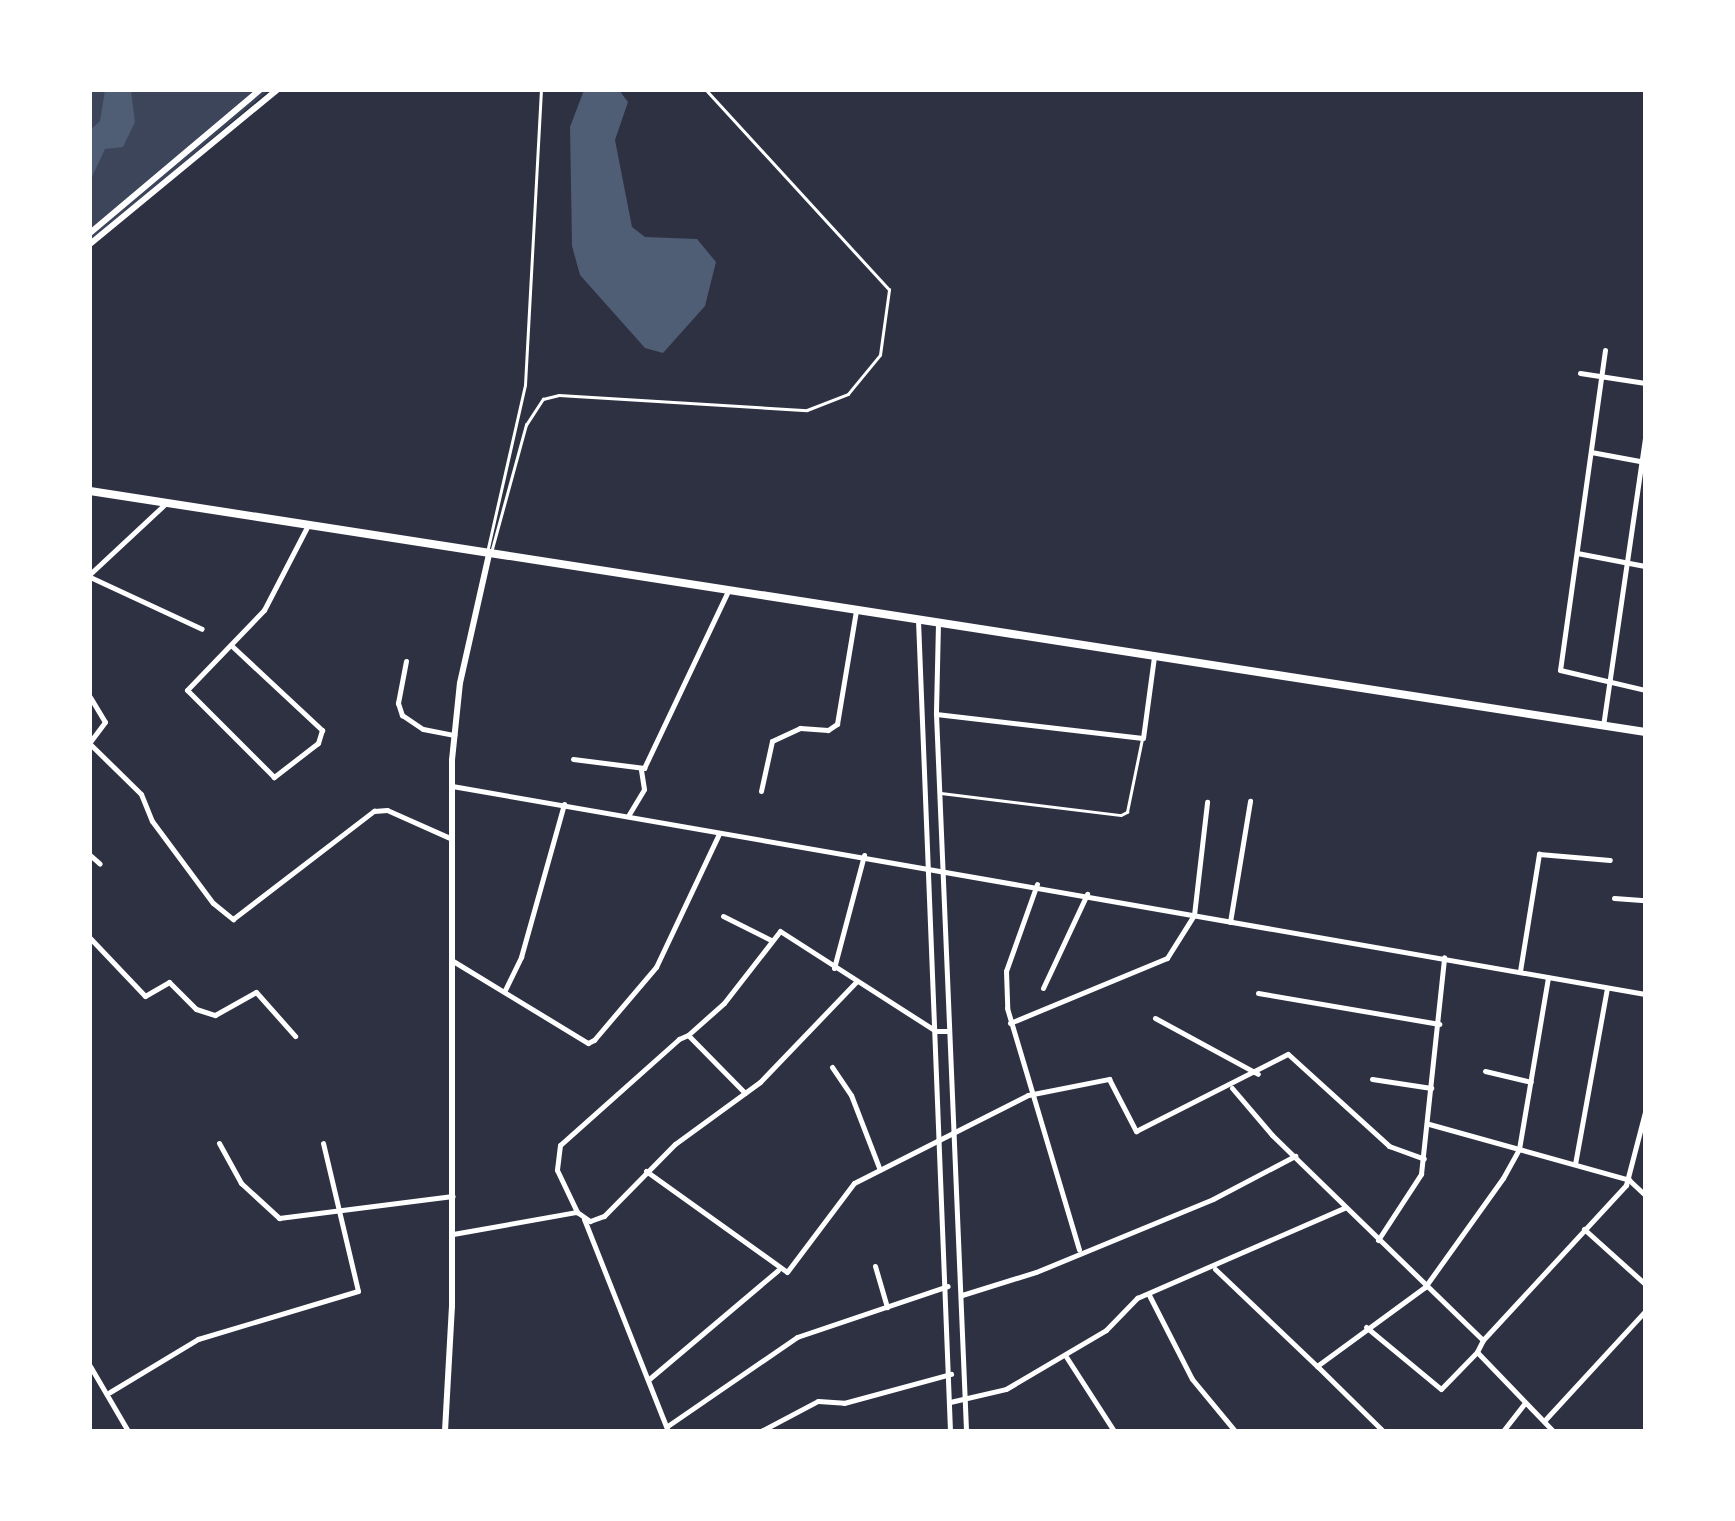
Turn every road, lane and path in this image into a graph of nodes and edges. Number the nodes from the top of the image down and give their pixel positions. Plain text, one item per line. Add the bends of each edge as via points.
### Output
1 (260, 90) edge
2 (277, 90) edge
3 (541, 90) edge
4 (706, 90) edge
5 (90, 233) edge
6 (90, 244) edge
7 (1605, 350) dead end
8 (1580, 373) dead end
9 (1601, 376) junction
10 (1645, 383) edge
11 (1645, 438) edge
12 (1591, 452) junction
13 (1643, 462) edge
14 (90, 492) edge
15 (166, 504) junction
16 (308, 524) junction
17 (489, 554) junction
18 (1577, 554) junction
19 (1627, 563) junction
20 (1645, 566) edge
21 (90, 575) edge
22 (728, 591) junction
23 (856, 610) junction
24 (918, 620) junction
25 (938, 623) junction
26 (202, 629) dead end
27 (233, 646) junction
28 (1154, 656) junction
29 (406, 661) dead end
30 (1610, 686) junction
31 (1645, 690) edge
32 (90, 697) edge
33 (936, 714) junction
34 (1604, 726) junction
35 (1645, 732) edge
36 (454, 734) junction
37 (1142, 738) junction
38 (90, 743) edge
39 (574, 758) dead end
40 (641, 770) junction
41 (452, 786) junction
42 (761, 791) dead end
43 (939, 793) junction
44 (1250, 801) dead end
45 (1207, 802) dead end
46 (564, 804) junction
47 (628, 816) junction
48 (720, 833) junction
49 (452, 839) junction
50 (864, 854) junction
51 (90, 855) edge
52 (1610, 860) dead end
53 (100, 864) dead end
54 (931, 867) junction
55 (943, 868) junction
56 (1037, 884) junction
57 (1087, 894) junction
58 (1614, 898) dead end
59 (1645, 900) edge
60 (1194, 915) junction
61 (723, 916) dead end
62 (1230, 922) junction
63 (90, 938) edge
64 (771, 940) junction
65 (1444, 958) junction
66 (453, 961) junction
67 (834, 968) junction
68 (1520, 972) junction
69 (1548, 977) junction
70 (858, 982) junction
71 (1043, 988) dead end
72 (1608, 988) junction
73 (504, 990) junction
74 (1258, 992) dead end
75 (1645, 994) edge
76 (1155, 1018) dead end
77 (1010, 1023) junction
78 (1438, 1024) junction
79 (948, 1031) junction
80 (937, 1032) junction
81 (688, 1035) junction
82 (295, 1036) dead end
83 (832, 1067) dead end
84 (1485, 1071) dead end
85 (1258, 1074) junction
86 (1372, 1079) dead end
87 (1531, 1082) junction
88 (1232, 1088) junction
89 (1431, 1088) junction
90 (745, 1092) junction
91 (1028, 1095) junction
92 (1645, 1112) edge
93 (1429, 1124) junction
94 (952, 1131) junction
95 (942, 1134) junction
96 (219, 1143) dead end
97 (322, 1143) dead end
98 (1519, 1148) junction
99 (1295, 1156) junction
100 (1424, 1159) junction
101 (1575, 1164) junction
102 (646, 1170) junction
103 (880, 1170) junction
104 (1628, 1180) junction
105 (1645, 1194) edge
106 (453, 1196) junction
107 (1344, 1208) junction
108 (343, 1210) junction
109 (580, 1214) junction
110 (1583, 1228) junction
111 (453, 1234) junction
112 (1378, 1241) junction
113 (1079, 1250) junction
114 (875, 1266) dead end
115 (1215, 1269) junction
116 (778, 1270) junction
117 (1645, 1284) edge
118 (948, 1286) junction
119 (1425, 1287) junction
120 (960, 1295) junction
121 (1149, 1295) junction
122 (887, 1307) junction
123 (1645, 1311) edge
124 (961, 1316) junction
125 (950, 1318) junction
126 (1366, 1326) junction
127 (1483, 1340) junction
128 (1477, 1352) junction
129 (1065, 1355) junction
130 (90, 1366) edge
131 (1316, 1366) junction
132 (952, 1374) junction
133 (648, 1380) junction
134 (110, 1392) junction
135 (965, 1401) junction
136 (951, 1402) junction
137 (1525, 1403) junction
138 (1544, 1421) junction
139 (668, 1428) edge
140 (128, 1431) edge
141 (445, 1431) edge
142 (760, 1431) edge
143 (950, 1431) edge
144 (966, 1431) edge
145 (1114, 1431) edge
146 (1235, 1431) edge
147 (1383, 1431) edge
148 (1503, 1431) edge
149 (1553, 1431) edge

1 - 5 street
2 - 6 street
3 - 17 lane via 525,385
4 - 17 lane via 889,290 880,354 848,394 807,410 543,399 526,426
7 - 9 street
8 - 9 street
9 - 10 street
9 - 12 street
11 - 13 street
12 - 13 street
12 - 18 street
13 - 19 street
14 - 15 main road
15 - 16 main road
15 - 21 street
16 - 17 main road
16 - 27 street via 264,610
17 - 22 main road
17 - 36 street
18 - 19 street
18 - 30 street via 1560,670
19 - 20 street
19 - 30 street
21 - 26 street
22 - 23 main road
22 - 40 street
23 - 24 main road
23 - 42 street via 837,724 800,728 772,741
24 - 25 main road
24 - 54 street
25 - 28 main road
25 - 33 street
27 - 27 street via 322,730 318,743 274,778 187,694 220,652
28 - 34 main road
28 - 37 street
29 - 36 street via 402,716 423,729
30 - 31 street
30 - 34 street
32 - 38 street via 105,722
33 - 37 street
33 - 43 street
34 - 35 main road
36 - 41 street
37 - 43 lane via 1131,800 1121,815
38 - 49 street via 141,794 152,821 213,903 233,919 374,810
39 - 40 street
40 - 47 street via 644,789
41 - 46 street
41 - 49 street
43 - 55 street
44 - 62 street
45 - 60 street
46 - 47 street
46 - 73 street via 521,957
47 - 48 street
48 - 50 street
48 - 73 street via 656,967 594,1040 588,1043
49 - 66 street
50 - 54 street
50 - 67 street
51 - 53 street
52 - 68 street via 1539,854
54 - 55 street
54 - 80 street
55 - 56 street
55 - 79 street
56 - 57 street
56 - 77 street via 1006,972
57 - 60 street
57 - 71 street
58 - 59 street
60 - 62 street
60 - 77 street via 1167,958
61 - 64 street
62 - 65 street
63 - 82 street via 145,996 169,982 196,1009 214,1015 261,994
64 - 67 street via 780,931
64 - 81 street via 724,1003
65 - 68 street
65 - 78 street
66 - 73 street
66 - 106 street
67 - 70 street
68 - 69 street
69 - 72 street
69 - 87 street
70 - 80 street
70 - 90 street
72 - 75 street
72 - 101 street
74 - 78 street
76 - 85 street
77 - 91 street
78 - 89 street
79 - 80 street
79 - 94 street
80 - 95 street
81 - 90 street
81 - 109 street via 560,1145 557,1170
83 - 103 street via 851,1094
84 - 87 street
85 - 88 street
85 - 100 street via 1288,1054 1388,1146
86 - 89 street
87 - 98 street
88 - 91 street via 1136,1131 1109,1080
88 - 99 street
89 - 93 street
90 - 102 street
91 - 94 street
91 - 113 street
92 - 104 street
93 - 98 street
93 - 100 street
94 - 95 street
94 - 120 street
95 - 103 street
95 - 118 street
96 - 108 street via 241,1183 270,1214
97 - 108 street
98 - 101 street
98 - 119 street via 1472,1227
99 - 107 street
99 - 113 street via 1213,1199
100 - 112 street via 1415,1190
101 - 104 street
102 - 109 street via 604,1216
102 - 116 street
103 - 116 street via 844,1192 791,1269
104 - 105 street
104 - 110 street
106 - 108 street
106 - 111 street
107 - 112 street
107 - 115 street
108 - 134 street via 359,1287 354,1294 198,1340
109 - 111 street
109 - 133 street
110 - 117 street
110 - 127 street
111 - 141 street
112 - 119 street
113 - 120 street via 1036,1272
114 - 122 street
115 - 121 street
115 - 131 street
116 - 133 street
118 - 122 street
118 - 125 street
119 - 126 street
119 - 127 street
120 - 124 street
121 - 129 street
121 - 146 street via 1192,1379
122 - 139 street via 786,1342
123 - 138 street
124 - 125 street
124 - 135 street
125 - 132 street
126 - 128 street via 1440,1390 1453,1384
126 - 131 street
127 - 128 street
128 - 137 street
129 - 135 street via 1006,1389
129 - 145 street
130 - 134 street
131 - 147 street
132 - 136 street
132 - 142 street via 844,1403 818,1401
133 - 139 street
134 - 140 street
135 - 136 street
135 - 144 street
136 - 143 street
137 - 138 street
137 - 148 street
138 - 149 street

